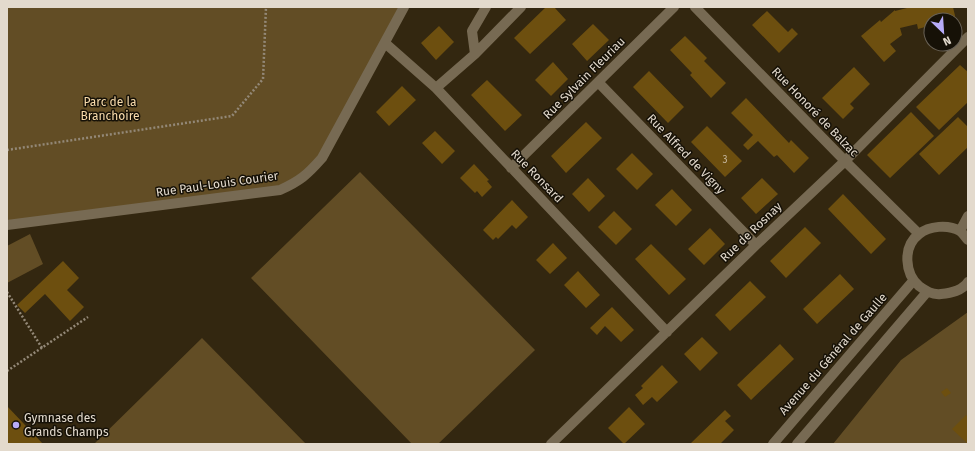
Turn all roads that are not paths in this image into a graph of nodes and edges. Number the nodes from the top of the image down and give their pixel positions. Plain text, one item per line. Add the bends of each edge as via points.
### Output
1 (404, 7) edge
2 (486, 7) edge
3 (521, 7) edge
4 (674, 7) edge
5 (695, 7) edge
6 (968, 37) edge
7 (386, 43) junction
8 (475, 54) junction
9 (598, 82) junction
10 (436, 88) junction
11 (845, 161) junction
12 (512, 168) junction
13 (968, 216) edge
14 (7, 226) edge
15 (960, 231) junction
16 (919, 234) junction
17 (968, 240) edge
18 (756, 245) junction
19 (913, 281) junction
20 (968, 282) edge
21 (926, 292) junction
22 (667, 332) junction
23 (551, 444) edge
24 (773, 444) edge
25 (797, 444) edge

1 - 7 street, Rue Paul-Louis Courier
2 - 8 street via 472,31
3 - 8 street
4 - 9 street, Rue Sylvain Fleuriau
5 - 11 street, Rue Honoré de Balzac
6 - 11 street, Rue de Rosnay
7 - 10 street, Rue Ronsard
7 - 14 street, Rue Paul-Louis Courier via 322,158 297,182 280,190
8 - 10 street
9 - 12 street, Rue Sylvain Fleuriau
9 - 18 street, Rue Alfred de Vigny
10 - 12 street, Rue Ronsard
11 - 16 street, Rue Honoré de Balzac
11 - 18 street, Rue de Rosnay
12 - 22 street, Rue Ronsard
13 - 15 street
15 - 16 street via 949,227 935,227
15 - 17 street
16 - 19 street via 907,254 907,268
18 - 22 street, Rue de Rosnay
19 - 21 street
19 - 24 street, Avenue du Général de Gaulle
20 - 21 street via 955,292 939,295
21 - 25 street
22 - 23 street, Rue de Rosnay

